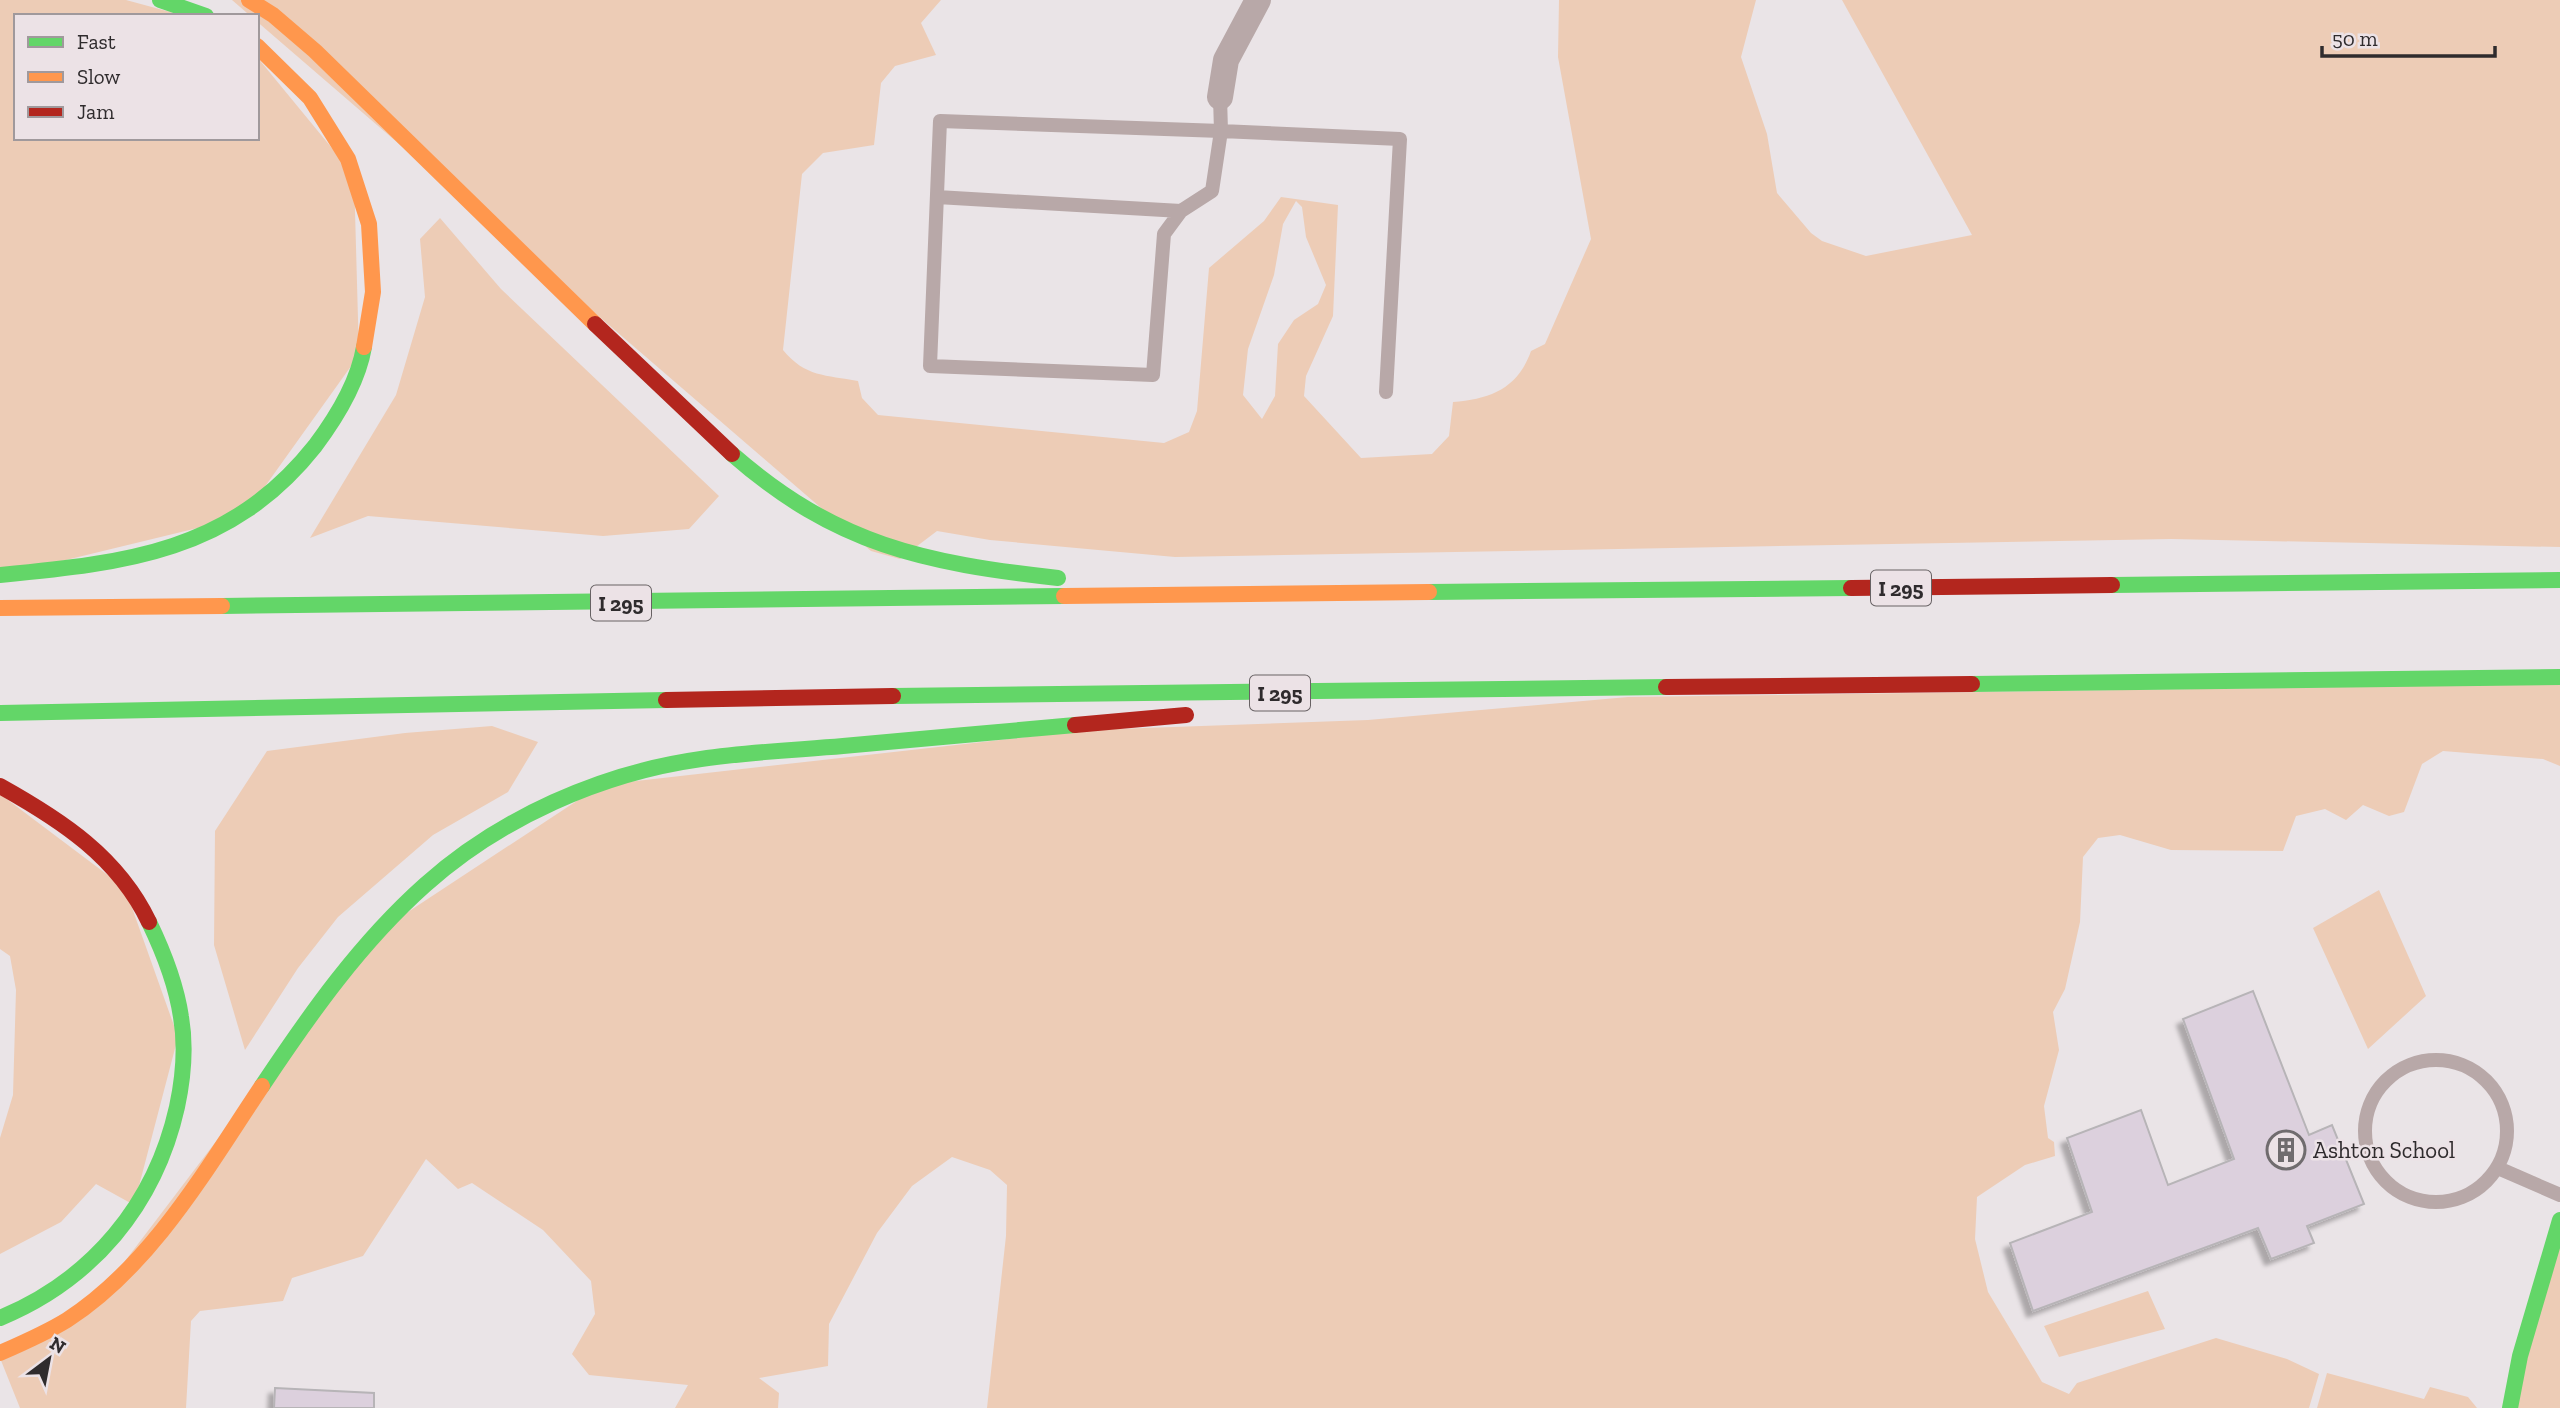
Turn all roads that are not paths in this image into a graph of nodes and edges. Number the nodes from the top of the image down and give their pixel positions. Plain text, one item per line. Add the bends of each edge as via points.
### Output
1 (160, 0) edge
2 (249, 0) edge
3 (1258, 0) edge
4 (200, 14) edge
5 (259, 48) edge
6 (1220, 97) joint
7 (1221, 131) junction
8 (937, 197) junction
9 (1181, 211) junction
10 (1386, 392) dead end
11 (0, 575) edge
12 (2560, 580) edge
13 (1241, 597) junction
14 (0, 608) edge
15 (2560, 677) edge
16 (1376, 692) junction
17 (1242, 708) dead end
18 (0, 713) edge
19 (1202, 713) dead end
20 (0, 786) edge
21 (2498, 1168) junction
22 (2560, 1195) edge
23 (2560, 1220) edge
24 (0, 1318) edge
25 (0, 1353) edge
26 (2510, 1408) edge

1 - 4 main road
2 - 13 main road via 315,51 729,453 804,512 858,539 942,564
3 - 6 street via 1226,60
5 - 11 main road via 294,76 328,118 352,165 366,210 372,248 372,310 348,395 300,467 264,500 209,534 131,561
6 - 7 lane
7 - 8 lane via 940,121
7 - 9 lane via 1212,191
7 - 10 lane via 1400,139
8 - 9 lane
8 - 9 lane via 930,366 1153,375 1164,234
12 - 13 main road, I 295
13 - 14 main road, I 295
15 - 16 main road, I 295
16 - 17 main road
16 - 18 main road, I 295 via 685,699
19 - 25 main road via 688,761 601,782 516,820 445,867 378,931 159,1235 119,1281 74,1317
20 - 24 main road via 68,824 102,853 131,889 157,931 173,975 183,1057 171,1133 157,1172 133,1214 77,1274
21 - 21 lane via 2507,1147 2505,1113 2489,1083 2471,1069 2450,1061 2427,1060 2403,1067 2384,1081 2370,1102 2364,1125 2366,1150 2376,1172 2394,1190 2416,1200 2440,1203 2464,1198 2483,1186
21 - 22 lane
23 - 26 main road via 2520,1356

